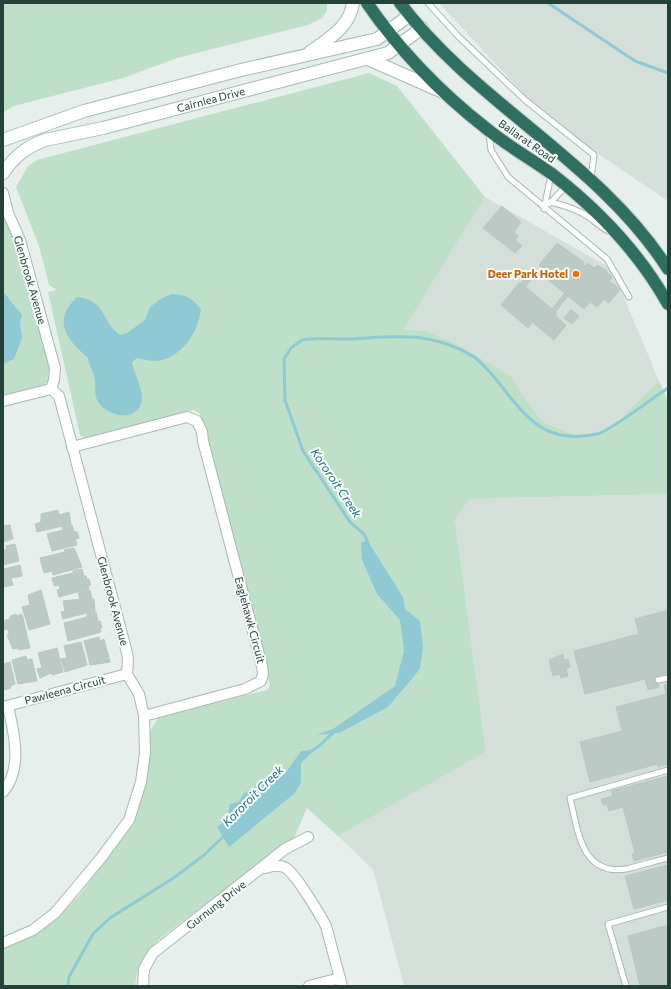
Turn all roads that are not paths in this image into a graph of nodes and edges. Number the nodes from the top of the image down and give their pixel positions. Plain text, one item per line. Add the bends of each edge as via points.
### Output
1 (353, 3) edge
2 (367, 3) edge
3 (400, 3) edge
4 (428, 3) edge
5 (410, 15) junction
6 (422, 28) junction
7 (388, 31) junction
8 (400, 46) junction
9 (306, 55) junction
10 (368, 59) junction
11 (444, 92) junction
12 (488, 130) junction
13 (3, 140) edge
14 (579, 170) junction
15 (3, 173) edge
16 (552, 174) junction
17 (591, 181) junction
18 (566, 186) junction
19 (3, 193) edge
20 (550, 202) junction
21 (544, 209) junction
22 (6, 212) edge
23 (616, 234) junction
24 (668, 269) edge
25 (629, 297) dead end
26 (668, 304) edge
27 (51, 389) junction
28 (3, 401) edge
29 (72, 447) junction
30 (127, 674) junction
31 (668, 678) edge
32 (658, 680) dead end
33 (6, 706) edge
34 (144, 716) junction
35 (668, 770) edge
36 (3, 792) edge
37 (308, 837) dead end
38 (668, 858) edge
39 (263, 868) junction
40 (668, 907) edge
41 (3, 942) edge
42 (341, 982) edge
43 (143, 986) edge
44 (309, 986) edge
45 (626, 986) edge

1 - 9 street via 351,14 342,27
2 - 7 highway, Ballarat Road
3 - 5 highway, Ballarat Road
4 - 17 lane via 458,36 525,100 594,155
5 - 6 highway, Ballarat Road
5 - 7 street, Cairnlea Drive
6 - 8 street, Cairnlea Drive
6 - 14 highway, Ballarat Road via 469,76
7 - 8 highway, Ballarat Road
7 - 9 street, Cairnlea Drive via 377,39
8 - 10 street, Cairnlea Drive
8 - 11 highway, Ballarat Road
9 - 13 street, Cairnlea Drive via 84,111
10 - 11 street
10 - 15 street, Cairnlea Drive via 103,128 45,140 20,153
11 - 12 highway, Ballarat Road
12 - 16 highway, Ballarat Road
12 - 21 lane via 491,150 508,177
14 - 17 highway, Ballarat Road
14 - 18 highway
16 - 18 highway, Ballarat Road
16 - 21 lane
17 - 24 highway, Ballarat Road via 633,224
18 - 20 lane
18 - 23 highway, Ballarat Road
19 - 22 street, Glenbrook Avenue
20 - 21 lane
20 - 23 lane via 564,205 589,217 603,230
21 - 25 lane via 607,259
22 - 27 street, Glenbrook Avenue via 20,240 55,368
23 - 26 highway, Ballarat Road
27 - 28 street
27 - 29 street, Glenbrook Avenue via 59,396
29 - 30 street, Glenbrook Avenue via 128,658
29 - 34 street, Eaglehawk Circuit via 166,422 184,422 190,425 203,441 263,674 261,681 245,689
30 - 33 street, Pawleena Circuit
30 - 34 street via 139,694
31 - 32 lane
33 - 36 street via 16,761 8,786
34 - 41 street via 145,753 141,782 129,820 55,913 33,930
35 - 38 lane via 570,798 582,845 592,862 615,870
37 - 39 street, Gurnung Drive via 285,849
39 - 42 street via 274,865 285,867 294,877 326,926
39 - 43 street, Gurnung Drive via 153,953 144,969
40 - 45 lane via 608,924
42 - 44 street

